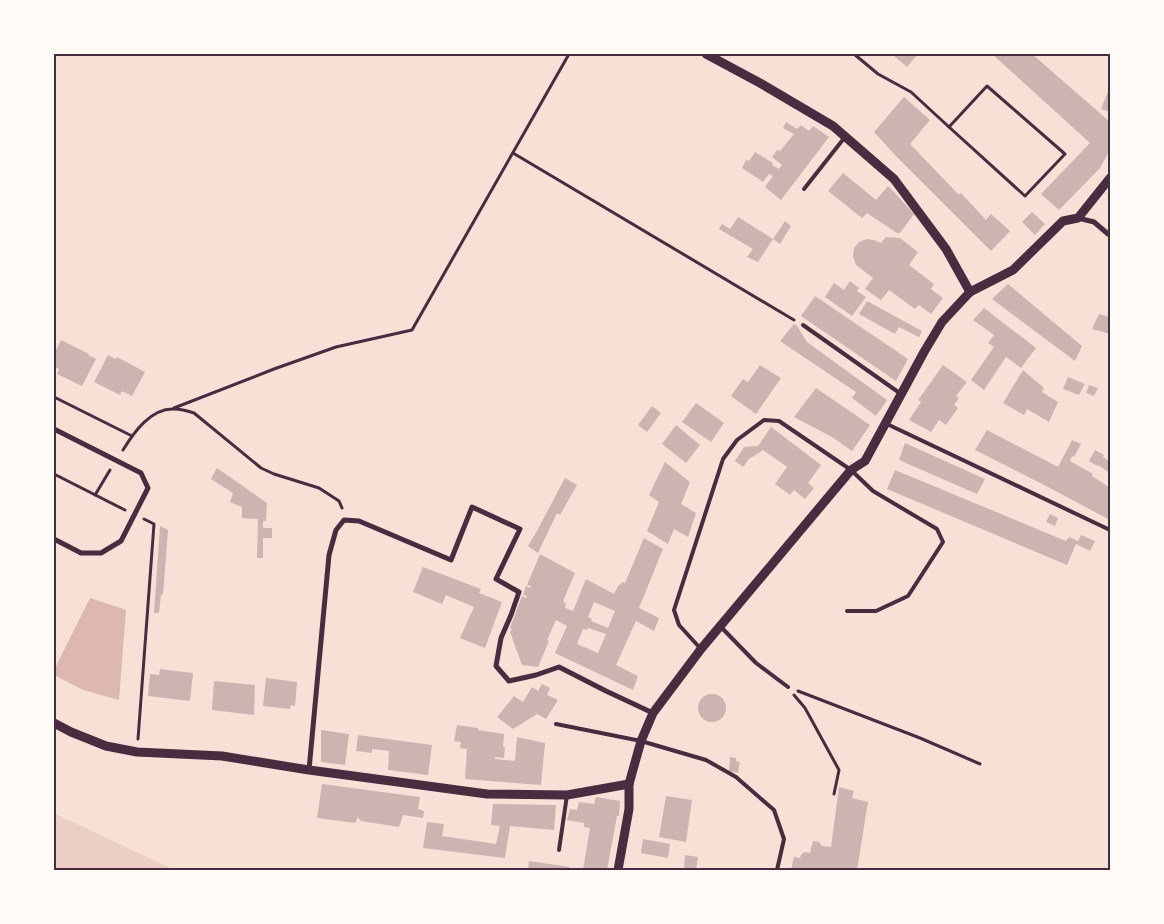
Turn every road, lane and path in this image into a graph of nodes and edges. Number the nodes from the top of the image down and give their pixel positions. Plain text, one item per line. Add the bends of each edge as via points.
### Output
1 (569, 54) edge
2 (706, 54) edge
3 (854, 54) edge
4 (949, 127) junction
5 (845, 137) junction
6 (513, 152) junction
7 (1110, 178) edge
8 (804, 189) dead end
9 (1078, 218) junction
10 (1110, 234) edge
11 (970, 292) junction
12 (803, 325) joint
13 (900, 394) junction
14 (54, 397) edge
15 (174, 408) junction
16 (886, 423) junction
17 (54, 429) edge
18 (851, 470) junction
19 (54, 474) edge
20 (134, 515) junction
21 (344, 520) junction
22 (1110, 530) edge
23 (54, 539) edge
24 (847, 612) dead end
25 (721, 627) junction
26 (702, 649) junction
27 (788, 687) junction
28 (653, 713) junction
29 (54, 723) edge
30 (556, 724) dead end
31 (641, 741) junction
32 (137, 752) junction
33 (980, 764) dead end
34 (309, 770) junction
35 (629, 784) junction
36 (834, 794) dead end
37 (567, 795) junction
38 (559, 850) dead end
39 (618, 870) edge
40 (777, 870) edge

1 - 6 path
2 - 5 street via 760,82 833,126
3 - 4 path via 878,74 911,92
4 - 4 path via 987,86 1066,154 1025,196
5 - 8 lane
5 - 11 street via 894,178 946,249
6 - 12 path
6 - 15 path via 412,330 336,347
7 - 9 street
9 - 10 street via 1094,222
9 - 11 street via 1063,221 1013,270
11 - 13 street via 942,322
12 - 13 lane
13 - 16 street
14 - 15 path via 132,436 150,417
15 - 21 path via 194,414 262,468 319,488 335,498 344,511
16 - 18 street via 864,461
16 - 22 lane
17 - 20 street via 141,473 148,488
18 - 24 lane via 873,491 937,529 943,542 908,596 876,611
18 - 25 street
18 - 26 lane via 779,421 764,420 737,440 723,460 674,610 679,625
19 - 20 path
20 - 23 street via 120,541 101,553 81,553
20 - 32 path via 154,524
21 - 28 street via 359,522 451,560 472,507 520,529 496,579 519,592 501,638 496,666 509,681 559,668
21 - 34 street via 336,530 329,555
25 - 26 street
25 - 27 lane via 756,663
26 - 28 street
27 - 33 path
27 - 36 path via 805,708 839,770
28 - 31 street
29 - 32 street via 106,746
30 - 31 lane
31 - 35 street
31 - 40 lane via 706,760 736,777 774,810 784,839
32 - 34 street via 222,756
34 - 37 street via 487,794
35 - 37 street
35 - 39 street via 629,809
37 - 38 lane

